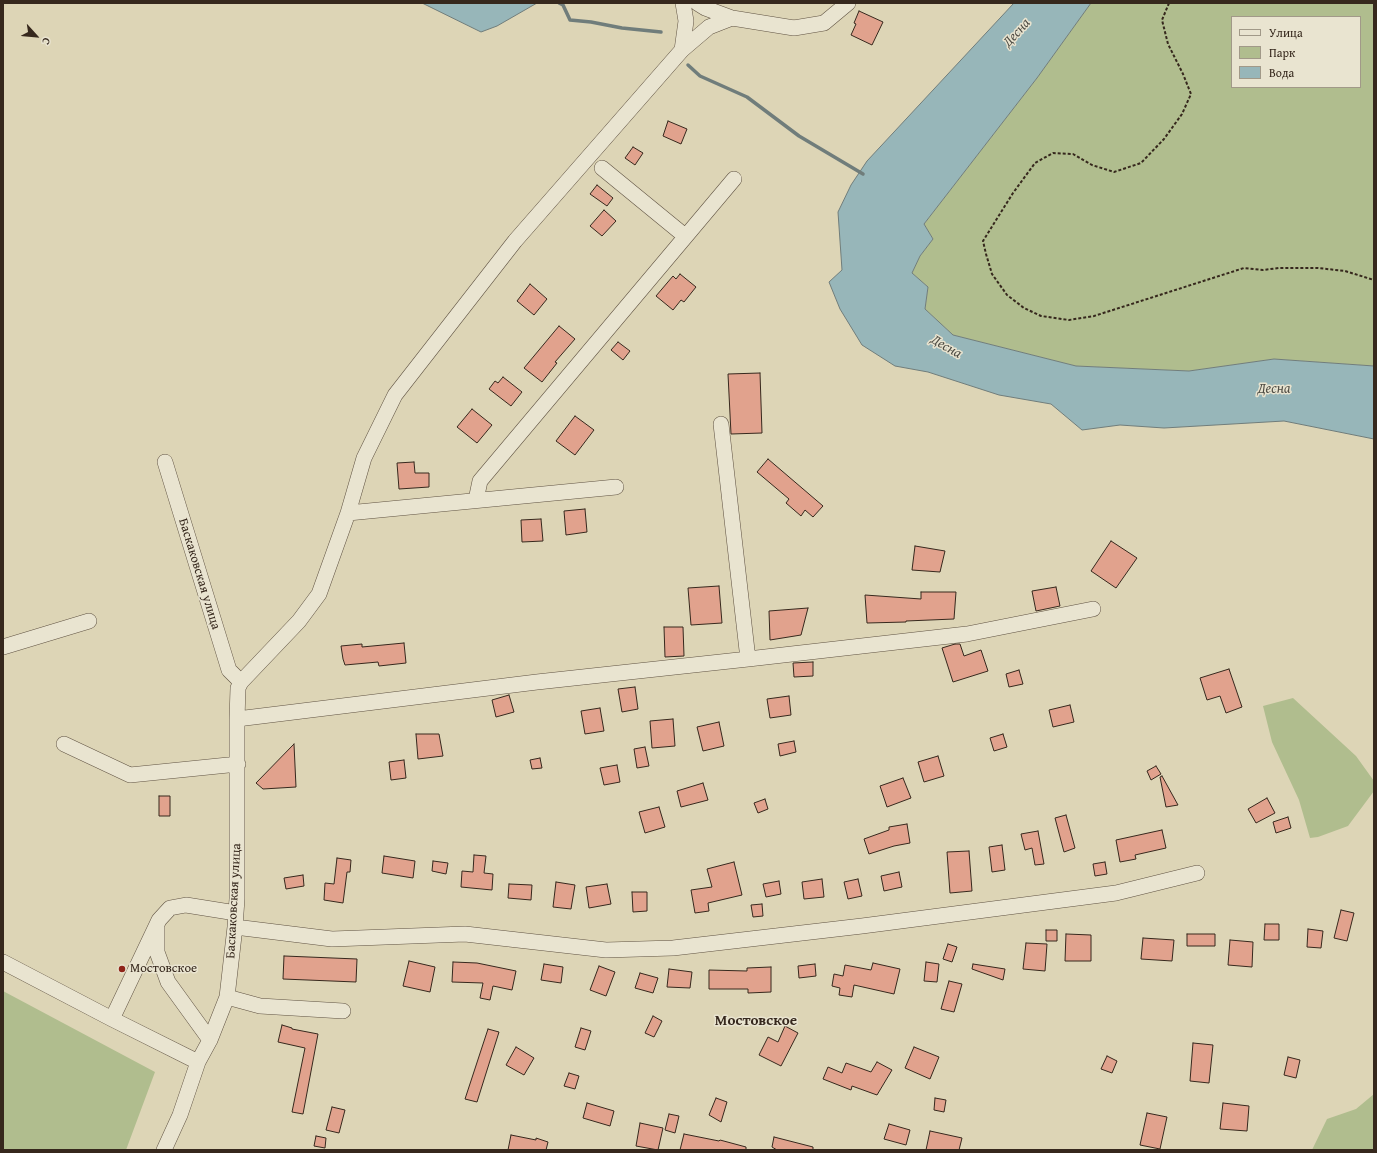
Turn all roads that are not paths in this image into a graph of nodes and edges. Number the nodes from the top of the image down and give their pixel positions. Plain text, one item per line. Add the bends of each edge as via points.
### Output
1 (682, 3) edge
2 (697, 3) edge
3 (848, 3) edge
4 (732, 18) junction
5 (682, 50) junction
6 (602, 168) dead end
7 (734, 179) dead end
8 (685, 236) junction
9 (721, 424) dead end
10 (165, 462) dead end
11 (616, 487) dead end
12 (476, 500) junction
13 (348, 513) junction
14 (1093, 609) dead end
15 (89, 621) dead end
16 (3, 648) edge
17 (748, 659) junction
18 (240, 685) junction
19 (237, 719) junction
20 (64, 744) dead end
21 (238, 764) junction
22 (1197, 873) dead end
23 (236, 920) junction
24 (157, 924) junction
25 (3, 962) edge
26 (227, 997) junction
27 (343, 1011) dead end
28 (112, 1019) junction
29 (210, 1040) junction
30 (198, 1062) junction
31 (164, 1150) edge

1 - 5 street via 686,21
2 - 4 street
3 - 4 street via 824,23 794,28
4 - 5 street via 710,27
5 - 13 street via 515,241 395,395 364,458
6 - 8 street
7 - 8 street
8 - 12 street via 480,481
9 - 17 street
10 - 18 street, Баскаковская улица via 229,670
11 - 12 street
12 - 13 street
13 - 18 street via 319,594 299,621
14 - 17 street via 967,634
15 - 16 street
17 - 19 street
18 - 19 street, Баскаковская улица
19 - 21 street, Баскаковская улица
20 - 21 street via 130,775
21 - 23 street, Баскаковская улица
22 - 23 street via 1116,893 673,948 606,950 465,934 332,939
23 - 24 street via 186,905 170,908
23 - 26 street, Баскаковская улица
24 - 28 street
24 - 29 street via 157,952 168,982
25 - 28 street
26 - 27 street via 260,1006
26 - 29 street, Баскаковская улица
28 - 30 street
29 - 30 street, Баскаковская улица
30 - 31 street, Баскаковская улица via 180,1115

